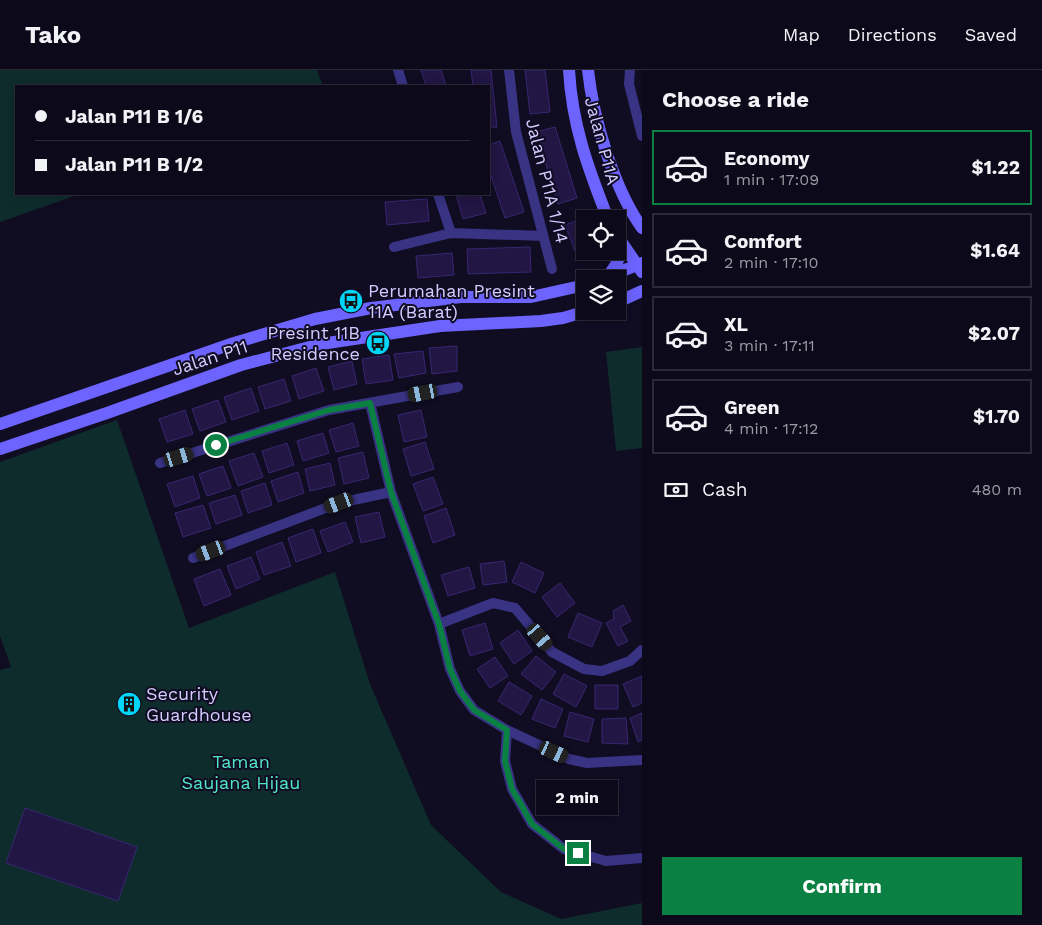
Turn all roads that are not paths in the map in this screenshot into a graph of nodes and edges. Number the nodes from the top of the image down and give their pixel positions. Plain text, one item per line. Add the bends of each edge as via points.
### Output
1 (398, 70) edge
2 (509, 70) edge
3 (569, 70) edge
4 (588, 70) edge
5 (630, 70) edge
6 (403, 85) edge
7 (642, 136) edge
8 (438, 195) edge
9 (605, 210) edge
10 (641, 227) edge
11 (451, 233) junction
12 (543, 236) junction
13 (394, 247) dead end
14 (626, 248) edge
15 (640, 267) edge
16 (552, 270) dead end
17 (626, 271) edge
18 (576, 287) edge
19 (642, 290) edge
20 (626, 299) edge
21 (642, 302) edge
22 (626, 303) edge
23 (576, 314) edge
24 (458, 387) dead end
25 (370, 403) junction
26 (0, 424) edge
27 (0, 449) edge
28 (160, 463) dead end
29 (391, 492) junction
30 (193, 558) dead end
31 (439, 624) junction
32 (642, 650) edge
33 (507, 730) junction
34 (642, 760) edge
35 (642, 858) edge

1 - 6 street
2 - 12 street, Jalan P11A 1/14 via 516,132
3 - 9 main road, Jalan P11A via 574,119
4 - 10 main road, Jalan P11A via 596,115 619,188
5 - 7 street via 629,84
8 - 11 street
11 - 12 street
11 - 13 street
12 - 16 street, Jalan P11A 1/14
14 - 15 main road
15 - 17 main road
18 - 26 main road, Jalan P11 via 531,296 460,297 315,319 234,343
19 - 20 main road
21 - 22 main road
23 - 27 main road, Jalan P11 via 541,321 440,326 320,344 241,365
24 - 25 street
25 - 28 street via 329,410
25 - 29 street
29 - 30 street via 339,503
29 - 31 street
31 - 32 street via 493,603 515,608 552,652 584,669 602,671 630,661
31 - 33 street via 450,669 460,691 474,710
33 - 34 street via 569,759 587,763
33 - 35 street via 505,761 512,789 532,824 564,849 606,861

